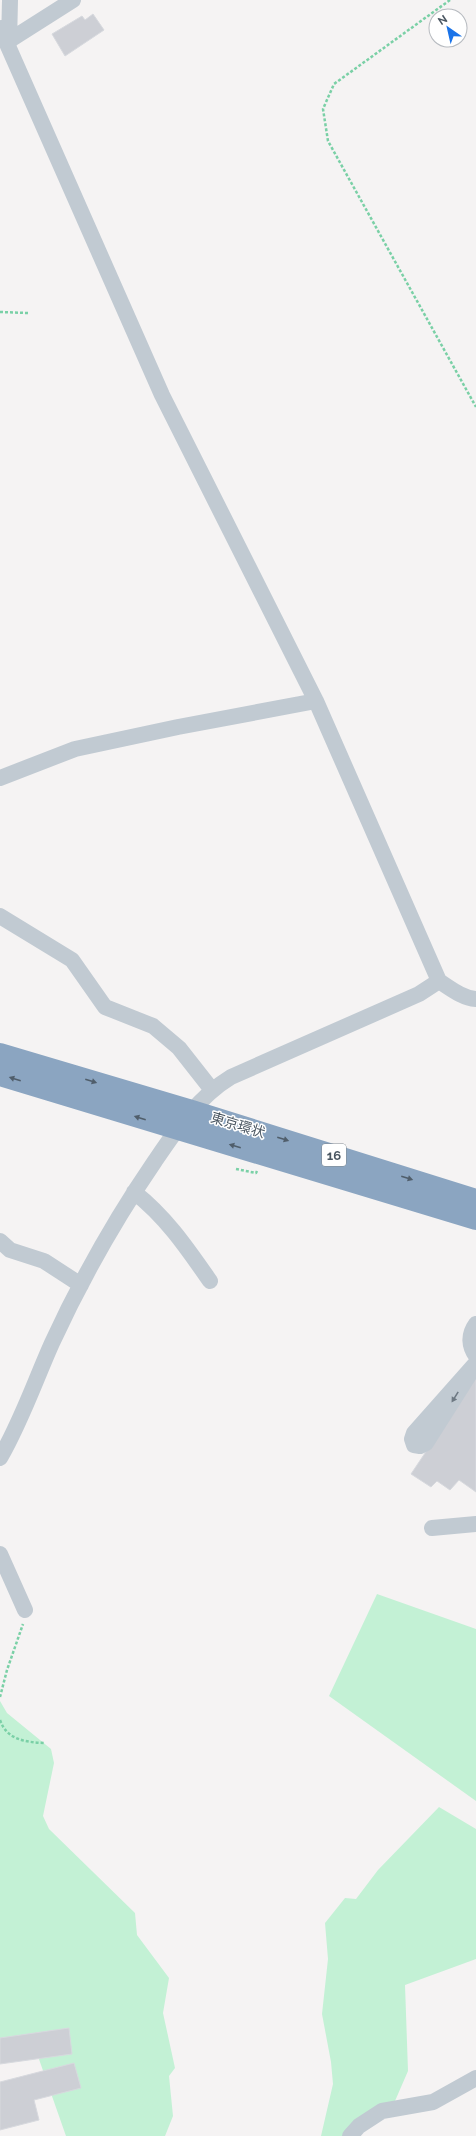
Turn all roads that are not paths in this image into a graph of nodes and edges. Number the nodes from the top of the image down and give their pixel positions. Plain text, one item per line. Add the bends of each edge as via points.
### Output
1 (10, 0) edge
2 (73, 0) edge
3 (5, 41) edge
4 (316, 701) junction
5 (0, 778) edge
6 (0, 916) edge
7 (439, 981) junction
8 (476, 999) edge
9 (0, 1054) edge
10 (0, 1075) edge
11 (212, 1090) junction
12 (192, 1111) junction
13 (177, 1129) junction
14 (134, 1192) junction
15 (476, 1200) edge
16 (476, 1219) edge
17 (0, 1241) edge
18 (210, 1281) dead end
19 (81, 1285) junction
20 (476, 1324) edge
21 (476, 1356) edge
22 (476, 1364) edge
23 (0, 1458) edge
24 (476, 1524) edge
25 (432, 1528) dead end
26 (0, 1554) edge
27 (25, 1610) road end
28 (476, 2078) edge
29 (350, 2136) edge

1 - 3 street
2 - 3 street
3 - 4 street via 162,395
4 - 5 street via 178,726 75,749
4 - 7 street
6 - 11 street via 72,960 105,1007 153,1026 179,1048
7 - 8 street via 454,991
7 - 11 street via 419,994 231,1077
9 -> 12 highway, 東京環状 / 16
13 -> 10 highway, 東京環状 / 16
11 - 12 street
12 - 13 street
12 -> 15 highway, 東京環状 / 16
13 - 14 street
16 -> 13 highway, 東京環状 / 16
14 - 18 street via 151,1206 180,1238
14 - 19 street
17 - 19 street via 10,1250 44,1261
19 - 23 street
20 - 21 street via 471,1330 470,1347
22 -> 22 street via 426,1443 414,1445 414,1433
24 - 25 street
26 - 27 street
28 - 29 street via 433,2102 382,2111 359,2126

